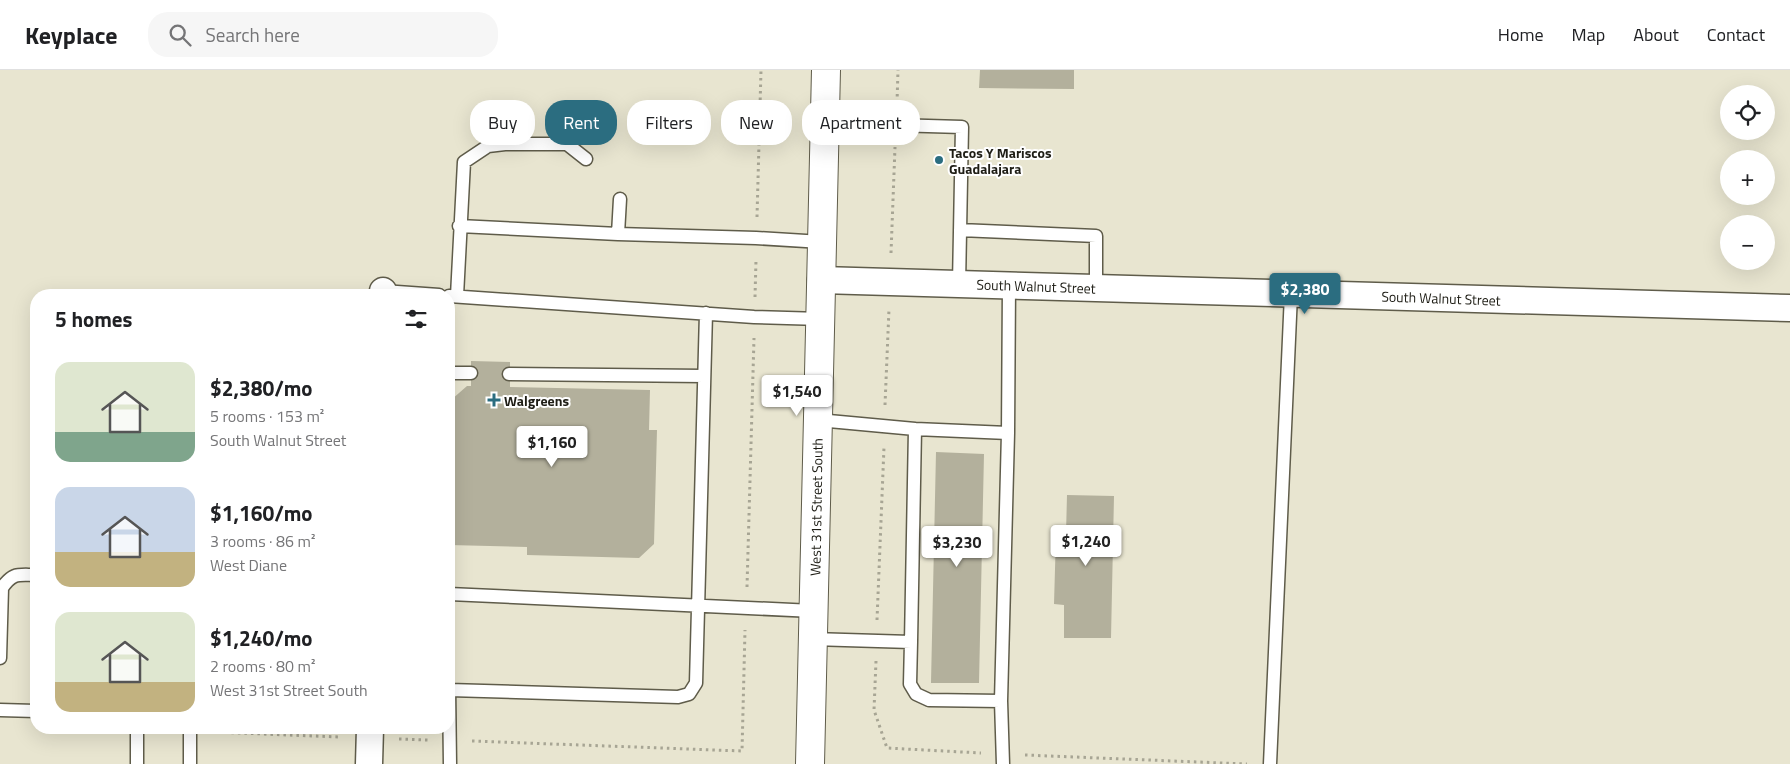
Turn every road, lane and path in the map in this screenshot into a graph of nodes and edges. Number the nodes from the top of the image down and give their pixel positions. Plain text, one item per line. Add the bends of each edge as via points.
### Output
1 (761, 70) edge
2 (818, 70) edge
3 (826, 70) edge
4 (898, 70) edge
5 (825, 100) edge
6 (897, 100) edge
7 (920, 126) edge
8 (824, 145) edge
9 (895, 145) edge
10 (586, 158) dead end
11 (620, 199) dead end
12 (459, 226) junction
13 (960, 230) junction
14 (618, 234) junction
15 (756, 238) junction
16 (822, 242) junction
17 (821, 280) junction
18 (890, 282) junction
19 (959, 284) junction
20 (1009, 285) junction
21 (1096, 288) junction
22 (454, 289) edge
23 (1291, 294) junction
24 (455, 296) edge
25 (1790, 308) edge
26 (706, 313) junction
27 (754, 317) junction
28 (820, 319) junction
29 (455, 373) edge
30 (471, 373) dead end
31 (509, 374) dead end
32 (704, 376) junction
33 (818, 420) junction
34 (885, 427) junction
35 (915, 429) junction
36 (1008, 433) junction
37 (30, 575) edge
38 (455, 594) edge
39 (700, 605) junction
40 (746, 608) junction
41 (813, 611) junction
42 (812, 639) junction
43 (877, 641) junction
44 (911, 642) junction
45 (0, 658) edge
46 (455, 689) edge
47 (1001, 701) junction
48 (0, 710) edge
49 (30, 711) edge
50 (137, 734) edge
51 (190, 734) edge
52 (370, 734) edge
53 (381, 734) edge
54 (450, 734) edge
55 (450, 740) junction
56 (1003, 759) edge
57 (137, 764) edge
58 (190, 764) edge
59 (369, 764) edge
60 (450, 764) edge
61 (810, 764) edge
62 (1247, 764) edge
63 (1270, 764) edge

1 - 15 path
2 - 3 lane
3 - 5 street, West 31st Street South
4 - 6 path
7 - 13 lane via 962,127
8 - 16 street, West 31st Street South
9 - 18 path
10 - 12 lane via 566,144 488,146 464,162
11 - 14 lane
12 - 14 lane
12 - 22 lane
13 - 19 lane
13 - 21 lane via 1096,236
14 - 15 lane
15 - 16 lane
15 - 27 path
16 - 17 street, West 31st Street South
17 - 18 street, South Walnut Street
17 - 28 street, West 31st Street South
18 - 19 street, South Walnut Street
18 - 34 path
19 - 20 street, South Walnut Street
20 - 21 street, South Walnut Street
20 - 36 lane
21 - 23 street, South Walnut Street
23 - 25 street, South Walnut Street
23 - 63 lane
24 - 26 lane
26 - 27 lane
26 - 32 lane
27 - 28 lane
27 - 40 path
28 - 33 street, West 31st Street South
29 - 30 lane
31 - 32 lane
32 - 39 lane
33 - 34 lane
33 - 41 street, West 31st Street South
34 - 35 lane
34 - 43 path
35 - 36 lane
35 - 44 lane
36 - 47 lane
37 - 45 lane via 14,575 2,588
38 - 39 lane
39 - 40 lane
39 - 46 lane via 696,683 684,696
40 - 41 lane
40 - 55 path via 742,751
41 - 42 street, West 31st Street South
42 - 43 lane
42 - 61 street, West 31st Street South
43 - 44 lane
43 - 56 path via 874,710 887,748
44 - 47 lane via 910,684 916,694 929,700
47 - 56 lane
48 - 49 lane
50 - 57 lane
51 - 58 lane
52 - 59 street
53 - 55 path
54 - 55 lane
55 - 60 lane
56 - 62 path

